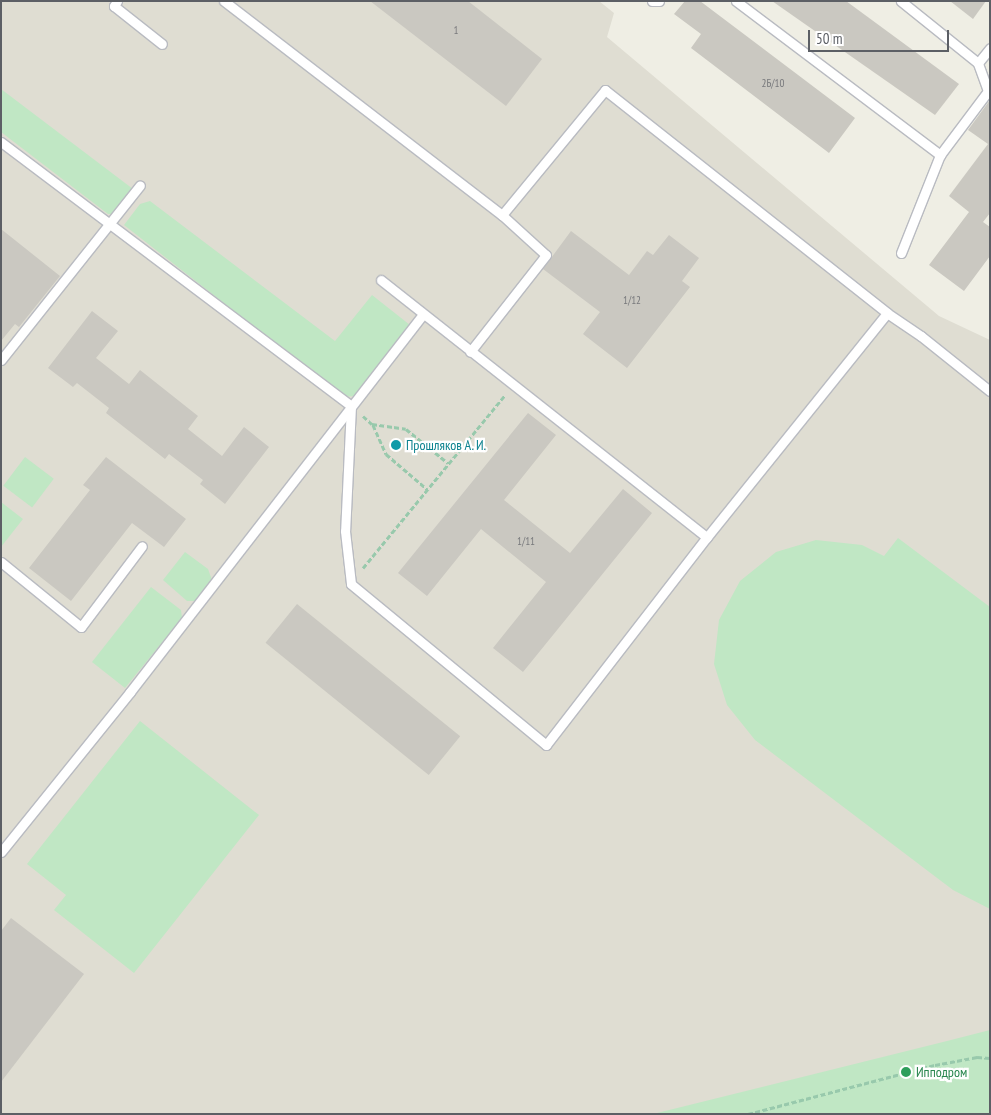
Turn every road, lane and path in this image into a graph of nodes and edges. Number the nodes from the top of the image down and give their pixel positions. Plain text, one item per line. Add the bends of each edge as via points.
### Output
1 (117, 1) edge
2 (224, 1) edge
3 (652, 1) edge
4 (659, 1) edge
5 (736, 1) edge
6 (900, 1) edge
7 (162, 44) dead end
8 (990, 48) edge
9 (978, 63) junction
10 (1, 142) edge
11 (940, 155) junction
12 (140, 185) dead end
13 (502, 215) junction
14 (109, 226) junction
15 (901, 253) dead end
16 (381, 280) dead end
17 (887, 313) junction
18 (423, 314) junction
19 (470, 352) junction
20 (1, 360) edge
21 (512, 386) junction
22 (990, 391) edge
23 (351, 406) junction
24 (372, 424) junction
25 (448, 463) junction
26 (427, 488) junction
27 (707, 537) junction
28 (142, 546) dead end
29 (1, 562) edge
30 (350, 584) junction
31 (1, 852) edge
32 (990, 1058) edge
33 (748, 1114) edge

1 - 7 lane via 114,6
2 - 13 lane
3 - 4 lane
5 - 11 lane
6 - 9 lane
8 - 9 lane
9 - 11 lane via 988,91
10 - 14 lane
11 - 15 lane
12 - 14 lane
13 - 17 lane via 605,90
13 - 19 lane via 546,255
14 - 20 lane
14 - 23 lane
16 - 18 lane
17 - 22 lane
17 - 27 lane
18 - 19 lane
18 - 23 lane
19 - 21 lane
21 - 25 path
21 - 27 lane
23 - 24 path
23 - 30 lane via 346,531
23 - 31 lane via 130,692
24 - 25 path via 406,429
24 - 26 path via 386,454
25 - 26 path
26 - 30 path
27 - 30 lane via 546,745
28 - 29 lane via 81,627
32 - 33 path via 977,1057 936,1065

